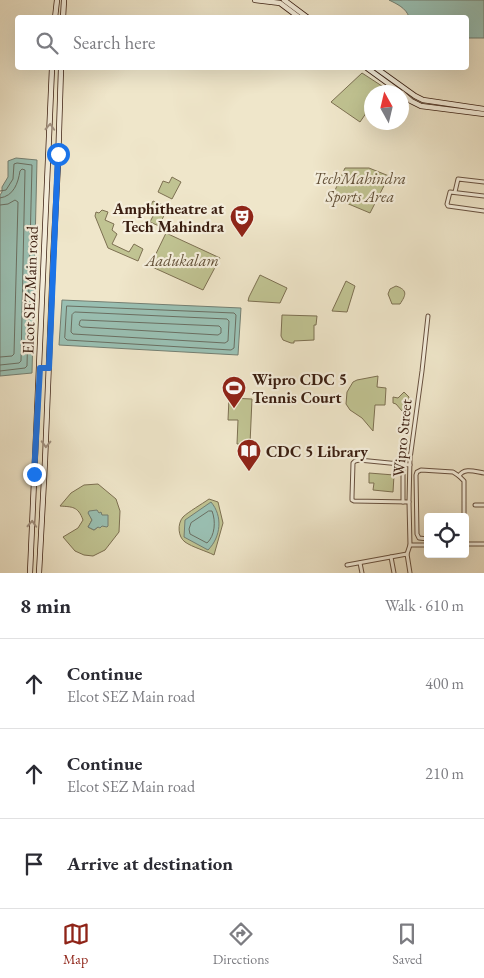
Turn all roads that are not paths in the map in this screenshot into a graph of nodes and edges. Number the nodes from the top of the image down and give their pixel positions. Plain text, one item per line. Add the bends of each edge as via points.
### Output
1 (57, 0) edge
2 (64, 0) edge
3 (255, 0) edge
4 (264, 0) edge
5 (284, 0) edge
6 (55, 15) edge
7 (63, 15) edge
8 (296, 15) edge
9 (304, 15) edge
10 (52, 70) edge
11 (61, 70) edge
12 (371, 70) edge
13 (378, 70) edge
14 (389, 80) junction
15 (394, 85) edge
16 (409, 99) edge
17 (484, 109) edge
18 (484, 114) edge
19 (484, 182) edge
20 (455, 192) junction
21 (484, 196) edge
22 (484, 211) edge
23 (428, 316) dead end
24 (40, 368) junction
25 (49, 368) junction
26 (404, 464) junction
27 (410, 465) junction
28 (484, 473) edge
29 (459, 476) junction
30 (403, 502) junction
31 (409, 502) junction
32 (475, 505) dead end
33 (484, 505) edge
34 (464, 513) edge
35 (424, 538) edge
36 (469, 544) edge
37 (484, 544) edge
38 (410, 545) junction
39 (424, 545) edge
40 (407, 554) junction
41 (391, 557) junction
42 (360, 563) junction
43 (347, 565) dead end
44 (30, 573) edge
45 (39, 573) edge
46 (362, 573) edge
47 (394, 573) edge
48 (410, 573) edge

1 - 6 street
2 - 7 street
3 - 4 street
4 - 8 street via 280,3
5 - 9 street
24 -> 10 street, Elcot SEZ Main road
11 - 25 street, Elcot SEZ Main road
12 - 14 street
13 - 14 street
14 - 15 street
14 - 17 street via 423,100
16 - 18 street via 421,106
19 - 20 street via 458,179
20 - 21 street
20 - 22 street via 450,193 448,206
23 - 27 street, Wipro Street
24 - 25 street
44 -> 24 street, Elcot SEZ Main road
25 -> 45 street, Elcot SEZ Main road
26 - 27 street
26 - 30 street
26 - 30 street via 355,461 352,497 354,501
27 - 31 street, Wipro Street
28 - 29 street via 465,470
29 - 34 street via 464,481
29 - 35 street via 453,472 417,472 417,534
30 - 31 street
31 - 38 street, Wipro Street
32 - 33 street
36 - 37 street
38 - 39 street
38 - 40 street, Wipro Street
40 - 41 street
40 - 48 street
41 - 42 street
41 - 47 street
42 - 43 street
42 - 46 street

